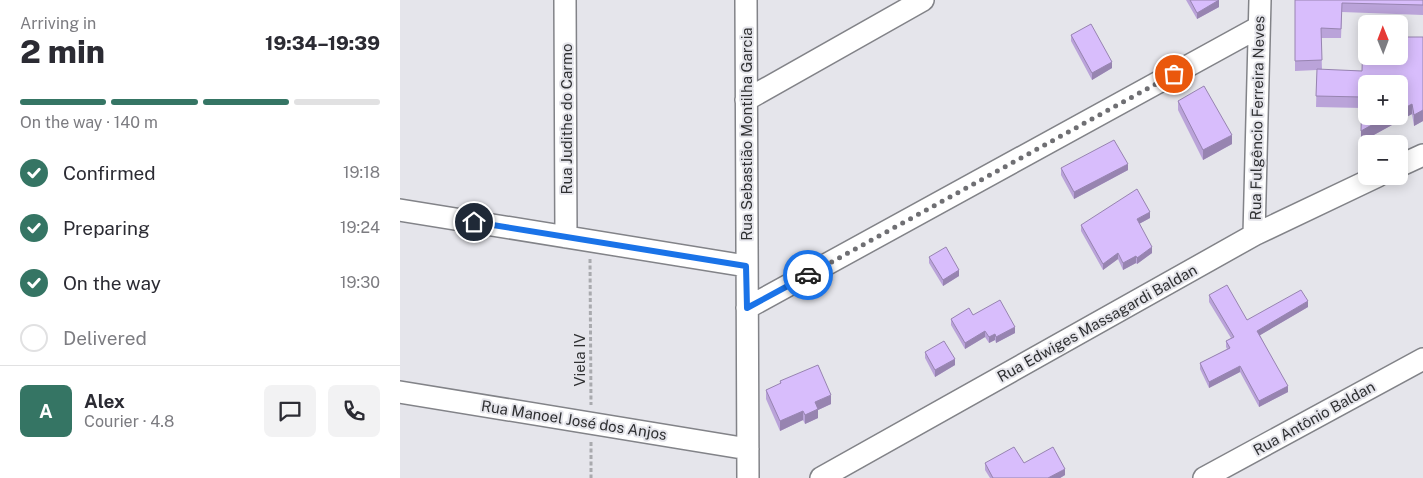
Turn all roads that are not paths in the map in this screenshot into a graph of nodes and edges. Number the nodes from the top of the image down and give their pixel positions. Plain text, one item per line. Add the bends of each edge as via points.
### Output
1 (565, 0) edge
2 (746, 0) edge
3 (1260, 0) edge
4 (916, 2) edge
5 (1259, 26) junction
6 (746, 100) junction
7 (1423, 155) edge
8 (1408, 162) edge
9 (1359, 185) edge
10 (400, 210) edge
11 (1254, 235) junction
12 (566, 237) junction
13 (746, 266) junction
14 (747, 308) junction
15 (1423, 359) edge
16 (400, 392) edge
17 (748, 449) junction
18 (748, 478) edge
19 (821, 478) edge
20 (1204, 478) edge

1 - 12 street, Rua Judithe do Carmo
2 - 6 street, Rua Sebastião Montilha Garcia
3 - 5 street, Rua Fulgêncio Ferreira Neves
4 - 6 street
5 - 11 street, Rua Fulgêncio Ferreira Neves
5 - 14 street
6 - 13 street, Rua Sebastião Montilha Garcia
7 - 8 street
9 - 11 street, Rua Edwiges Massagardi Baldan
10 - 12 street
11 - 19 street, Rua Edwiges Massagardi Baldan
12 - 13 street
13 - 14 street, Rua Sebastião Montilha Garcia
14 - 17 street, Rua Sebastião Montilha Garcia
15 - 20 street, Rua Antônio Baldan
16 - 17 street, Rua Manoel José dos Anjos
17 - 18 street, Rua Sebastião Montilha Garcia

